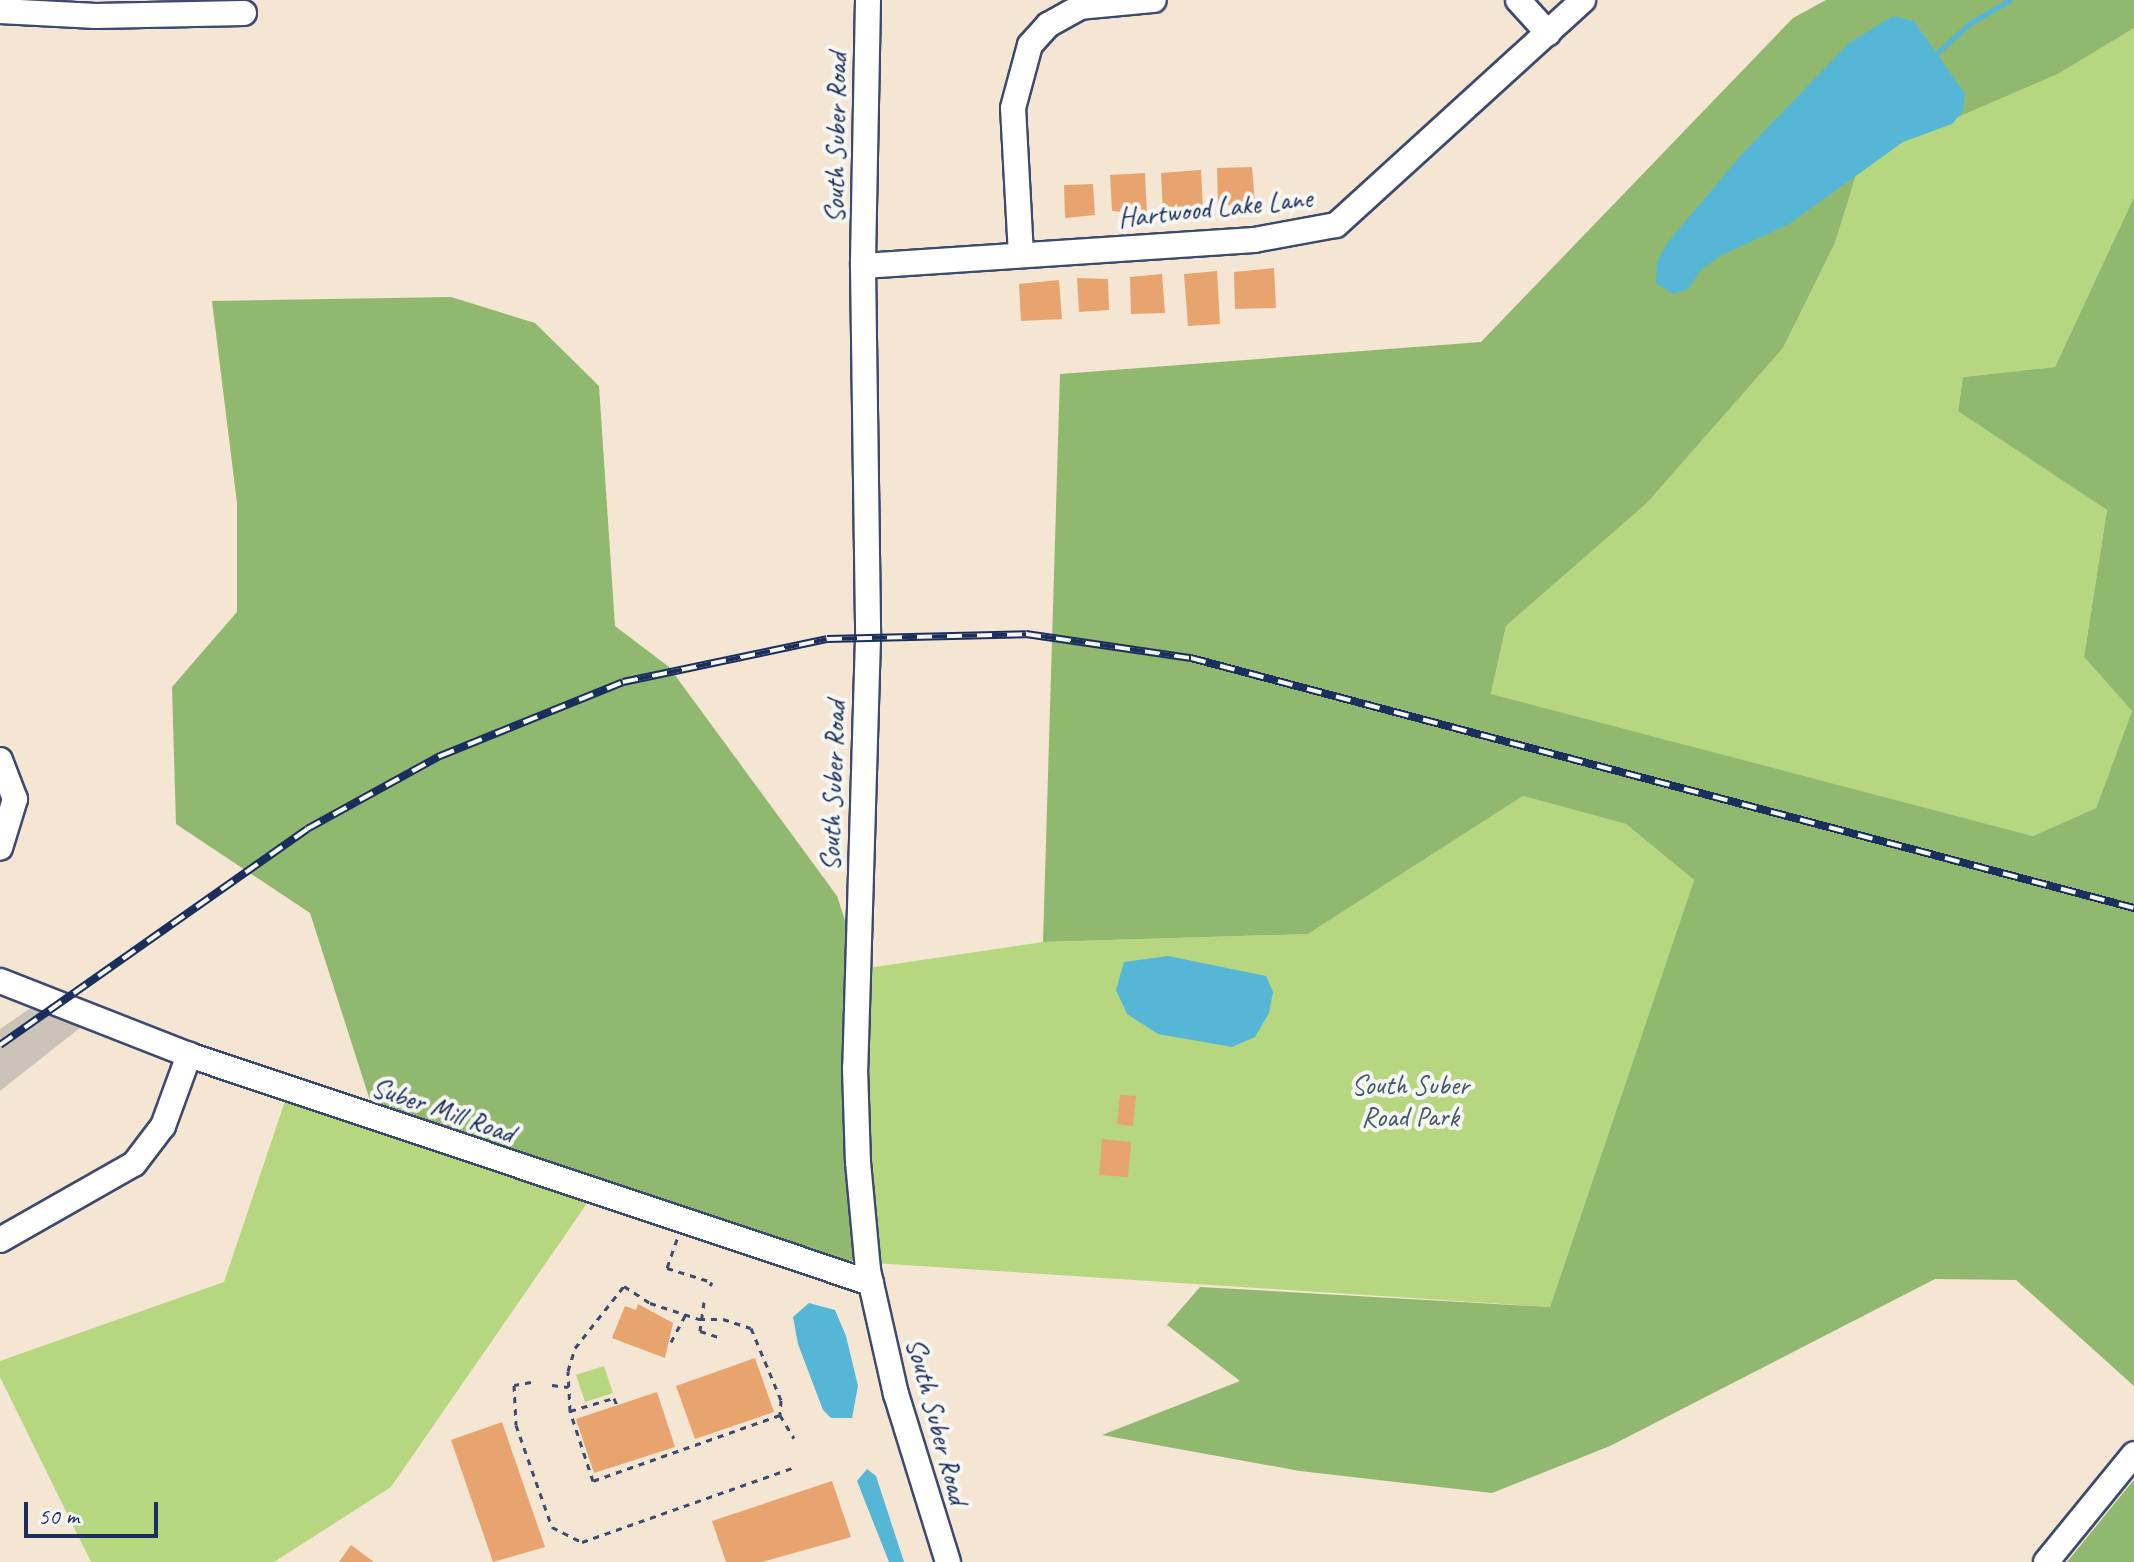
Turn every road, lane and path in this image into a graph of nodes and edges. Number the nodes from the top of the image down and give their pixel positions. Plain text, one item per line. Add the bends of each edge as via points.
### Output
1 (868, 0) edge
2 (1154, 0) edge
3 (1518, 0) edge
4 (1583, 0) edge
5 (0, 11) edge
6 (244, 13) dead end
7 (1548, 33) junction
8 (1021, 255) junction
9 (863, 266) junction
10 (0, 760) edge
11 (0, 848) edge
12 (0, 981) edge
13 (189, 1055) junction
14 (677, 1239) dead end
15 (0, 1240) edge
16 (871, 1283) junction
17 (710, 1286) dead end
18 (704, 1302) dead end
19 (686, 1314) junction
20 (699, 1319) junction
21 (718, 1337) dead end
22 (671, 1342) dead end
23 (531, 1382) dead end
24 (552, 1385) dead end
25 (568, 1387) junction
26 (617, 1406) dead end
27 (570, 1411) junction
28 (780, 1415) junction
29 (794, 1438) dead end
30 (2134, 1454) edge
31 (792, 1468) dead end
32 (948, 1562) edge
33 (2046, 1562) edge

1 - 9 street, South Suber Road
2 - 8 street via 1080,7 1048,25 1030,45 1013,108
3 - 7 street
4 - 7 street, Hartwood Lake Lane
5 - 6 street via 96,16
7 - 8 street, Hartwood Lake Lane via 1336,225 1254,240
8 - 9 street, Hartwood Lake Lane
9 - 16 street, South Suber Road via 868,638 855,1068
10 - 11 street via 15,799
12 - 13 street, Suber Mill Road
13 - 15 street via 163,1126 134,1164
13 - 16 street, Suber Mill Road
14 - 17 path via 667,1268 712,1282
16 - 32 street, South Suber Road via 896,1394
18 - 20 path
19 - 20 path
19 - 22 path
19 - 25 path via 620,1287 575,1348
20 - 21 path via 700,1331
20 - 28 path via 723,1319 751,1328 781,1400
23 - 31 path via 514,1385 516,1425 552,1527 582,1542
24 - 25 path
25 - 27 path
26 - 27 path via 614,1398
27 - 28 path via 593,1481
28 - 29 path
30 - 33 street

